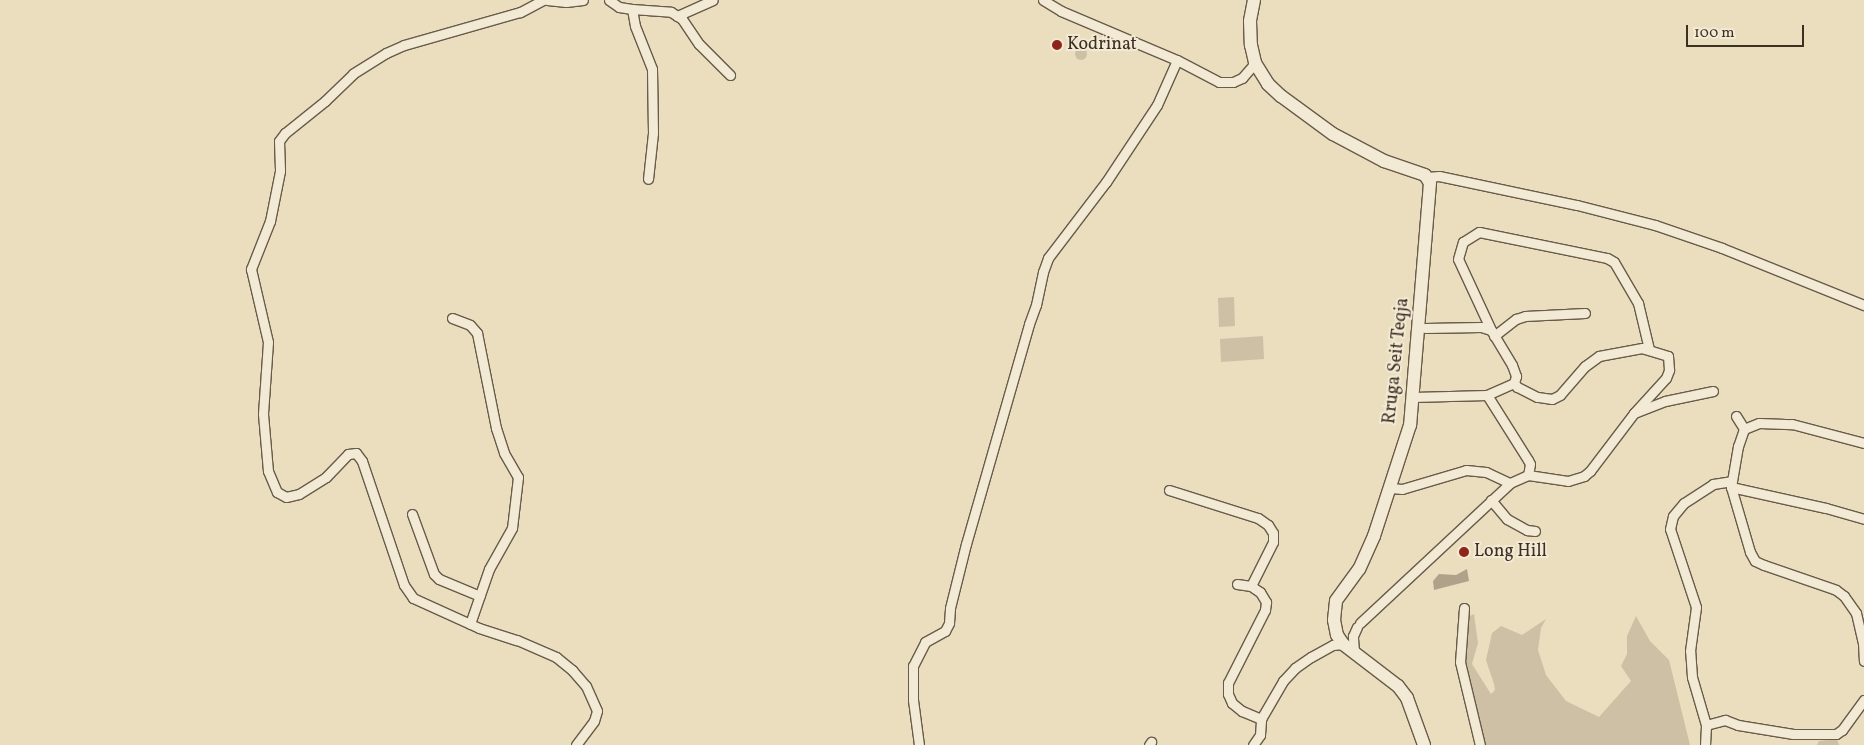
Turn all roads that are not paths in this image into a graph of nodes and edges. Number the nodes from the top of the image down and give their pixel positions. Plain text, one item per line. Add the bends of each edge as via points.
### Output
1 (543, 0) edge
2 (547, 0) edge
3 (583, 0) edge
4 (609, 0) edge
5 (713, 0) edge
6 (1043, 0) edge
7 (1254, 0) edge
8 (632, 9) junction
9 (678, 16) junction
10 (1177, 60) junction
11 (1255, 63) junction
12 (730, 75) dead end
13 (1427, 177) junction
14 (648, 179) dead end
15 (1864, 305) edge
16 (1585, 314) dead end
17 (452, 318) dead end
18 (1425, 328) dead end
19 (1493, 333) junction
20 (1649, 348) junction
21 (1514, 382) junction
22 (1713, 391) dead end
23 (1487, 395) junction
24 (1413, 397) junction
25 (1634, 413) junction
26 (1736, 416) dead end
27 (1744, 429) junction
28 (1864, 443) edge
29 (1528, 475) junction
30 (1510, 483) junction
31 (1731, 484) junction
32 (1391, 488) junction
33 (1168, 490) dead end
34 (1491, 500) junction
35 (412, 514) dead end
36 (1864, 519) edge
37 (1535, 531) dead end
38 (1237, 584) dead end
39 (1252, 586) junction
40 (480, 596) junction
41 (1464, 608) dead end
42 (470, 624) junction
43 (1343, 644) junction
44 (1354, 652) junction
45 (1864, 661) edge
46 (1864, 700) edge
47 (1261, 719) junction
48 (1706, 724) junction
49 (576, 745) edge
50 (919, 745) edge
51 (1253, 745) edge
52 (1424, 745) edge
53 (1480, 745) edge
54 (1705, 745) edge

1 - 42 street via 520,12 386,53 354,74 285,132 279,141 280,172 270,221 251,269 268,342 263,414 268,470 277,492 286,497 298,494 326,477 348,454 356,453 362,461 408,593 419,602
2 - 3 street
4 - 8 street via 619,7
5 - 9 street
6 - 10 street via 1061,11
7 - 11 main road via 1250,22
8 - 9 street via 672,12
8 - 14 street via 635,26 652,68 653,133
9 - 12 street via 699,44
10 - 11 street via 1210,78 1227,83 1242,78
10 - 50 street via 1158,106 1048,258 1042,272 1036,305 966,544 949,624 945,631 925,642 913,666 913,700
11 - 13 main road via 1268,84 1281,96 1333,134 1384,161
13 - 15 street via 1439,176 1577,204 1655,225
13 - 24 main road, Rruga Seit Teqja via 1431,186
16 - 19 street via 1525,316
17 - 40 street via 470,325 476,333 496,428 504,453 518,477 512,528 489,569
18 - 19 street via 1481,327
19 - 20 street via 1458,259 1463,242 1479,232 1614,262 1638,303
19 - 21 street via 1512,365 1516,376
20 - 21 street via 1599,356 1552,399 1537,397 1517,387
20 - 25 street via 1668,356 1669,370 1661,384
21 - 23 street
22 - 25 street via 1665,401
23 - 24 street
23 - 29 street via 1528,460
24 - 32 main road, Rruga Seit Teqja via 1410,425
25 - 29 street via 1584,476 1568,481
26 - 27 street
27 - 28 street via 1759,423 1792,424
27 - 31 street
29 - 30 street
30 - 32 street via 1486,472 1466,470 1402,489
30 - 34 street
31 - 36 street
31 - 45 street via 1747,544 1755,561 1836,590 1844,596 1856,613
31 - 48 street via 1713,484 1684,504 1673,516 1670,529 1696,607 1691,668
32 - 43 main road, Rruga Seit Teqja via 1359,569 1336,601 1334,620
33 - 39 street via 1258,518 1268,525 1273,532 1273,542
34 - 37 street via 1507,519
34 - 44 street via 1359,625 1353,636
35 - 40 street via 434,574
38 - 39 street
39 - 47 street via 1266,602 1265,610 1228,683 1228,694 1232,703 1242,711
40 - 42 street
41 - 53 street via 1460,662
42 - 49 street via 538,648 572,670 586,686 597,711 591,726
43 - 44 main road
43 - 47 street via 1333,645 1295,668 1276,691
44 - 52 main road via 1398,686 1407,698
46 - 48 street via 1836,734 1793,734 1725,720
47 - 51 street via 1260,735
48 - 54 street

